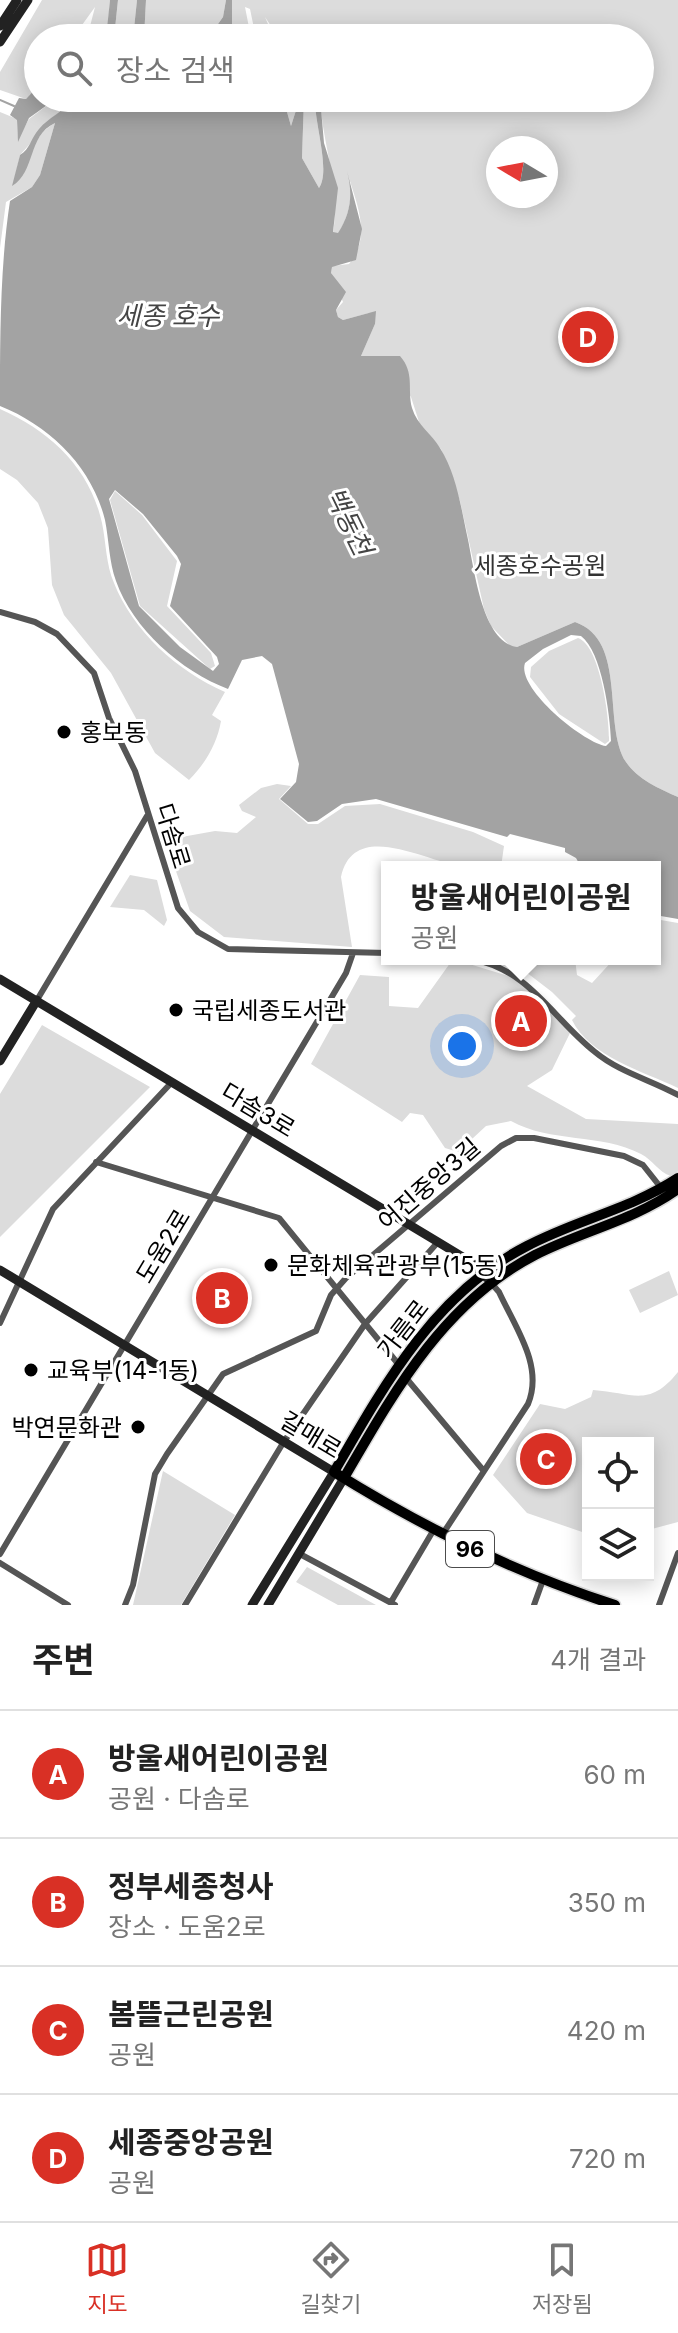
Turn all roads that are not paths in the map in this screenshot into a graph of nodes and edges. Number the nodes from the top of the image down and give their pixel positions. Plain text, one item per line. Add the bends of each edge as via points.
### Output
1 (17, 0) edge
2 (28, 0) edge
3 (0, 26) edge
4 (0, 42) edge
5 (0, 612) edge
6 (147, 816) junction
7 (353, 953) junction
8 (381, 953) edge
9 (492, 965) edge
10 (0, 979) edge
11 (37, 1000) junction
12 (0, 1061) edge
13 (172, 1082) junction
14 (678, 1095) edge
15 (253, 1131) junction
16 (96, 1162) junction
17 (678, 1178) edge
18 (662, 1189) junction
19 (678, 1189) edge
20 (213, 1198) junction
21 (409, 1224) junction
22 (438, 1242) junction
23 (0, 1270) edge
24 (482, 1273) junction
25 (20, 1282) junction
26 (490, 1282) junction
27 (336, 1288) junction
28 (0, 1323) edge
29 (365, 1324) junction
30 (125, 1345) junction
31 (399, 1365) junction
32 (405, 1377) junction
33 (208, 1395) junction
34 (283, 1443) junction
35 (483, 1470) junction
36 (339, 1475) junction
37 (438, 1533) junction
38 (298, 1553) junction
39 (678, 1553) edge
40 (0, 1554) edge
41 (0, 1563) edge
42 (543, 1580) junction
43 (393, 1604) edge
44 (68, 1605) edge
45 (125, 1605) edge
46 (185, 1605) edge
47 (252, 1605) edge
48 (268, 1605) edge
49 (534, 1605) edge
50 (615, 1605) edge
51 (659, 1605) edge

1 - 3 street
2 - 4 street
5 - 6 street, 다솜로 via 57,634 94,673 135,771
6 - 7 street, 다솜로 via 178,908 210,941 228,949
6 - 11 street
7 - 8 street, 다솜로
7 - 15 street, 도움2로
9 - 14 street via 525,981 596,1054
10 - 11 street, 다솜3로
11 - 12 street
11 - 13 street, 다솜3로
13 - 15 street, 다솜3로
13 - 16 street
15 - 20 street, 도움2로
15 - 21 street, 다솜3로
16 - 20 street
16 - 25 street via 53,1209
17 - 18 main road, 가름로
18 - 21 street, 어진중앙3길 via 643,1165 629,1158 525,1137 501,1146
18 - 24 main road, 가름로 via 546,1236
19 - 26 main road, 가름로
20 - 27 street via 279,1218
20 - 30 street, 도움2로
21 - 22 street, 다솜3로
21 - 27 street, 어진중앙3길
22 - 24 street, 다솜3로
22 - 29 street
23 - 25 street, 갈매로
24 - 26 street, 다솜3로
24 - 31 main road, 가름로 via 431,1322
25 - 28 street
25 - 30 street, 갈매로
26 - 32 main road, 가름로 via 440,1329
26 - 35 street via 535,1379 528,1404
27 - 29 street
27 - 33 street, 어진중앙3길 via 316,1331 232,1367
29 - 31 street
29 - 34 street
30 - 33 street, 갈매로
30 - 40 street, 도움2로
31 - 36 main road, 가름로
32 - 35 street
32 - 36 main road, 가름로
33 - 34 street, 갈매로
33 - 45 street, 어진중앙3길 via 158,1468
34 - 36 street, 갈매로
34 - 46 street
35 - 37 street
36 - 37 main road, 갈매로 / 96
36 - 38 street, 가름로
36 - 47 street, 가름로
37 - 42 main road, 갈매로 / 96
37 - 43 street
38 - 43 street
38 - 48 street, 가름로
39 - 51 street
41 - 44 street
42 - 49 street
42 - 50 main road, 갈매로 / 96

